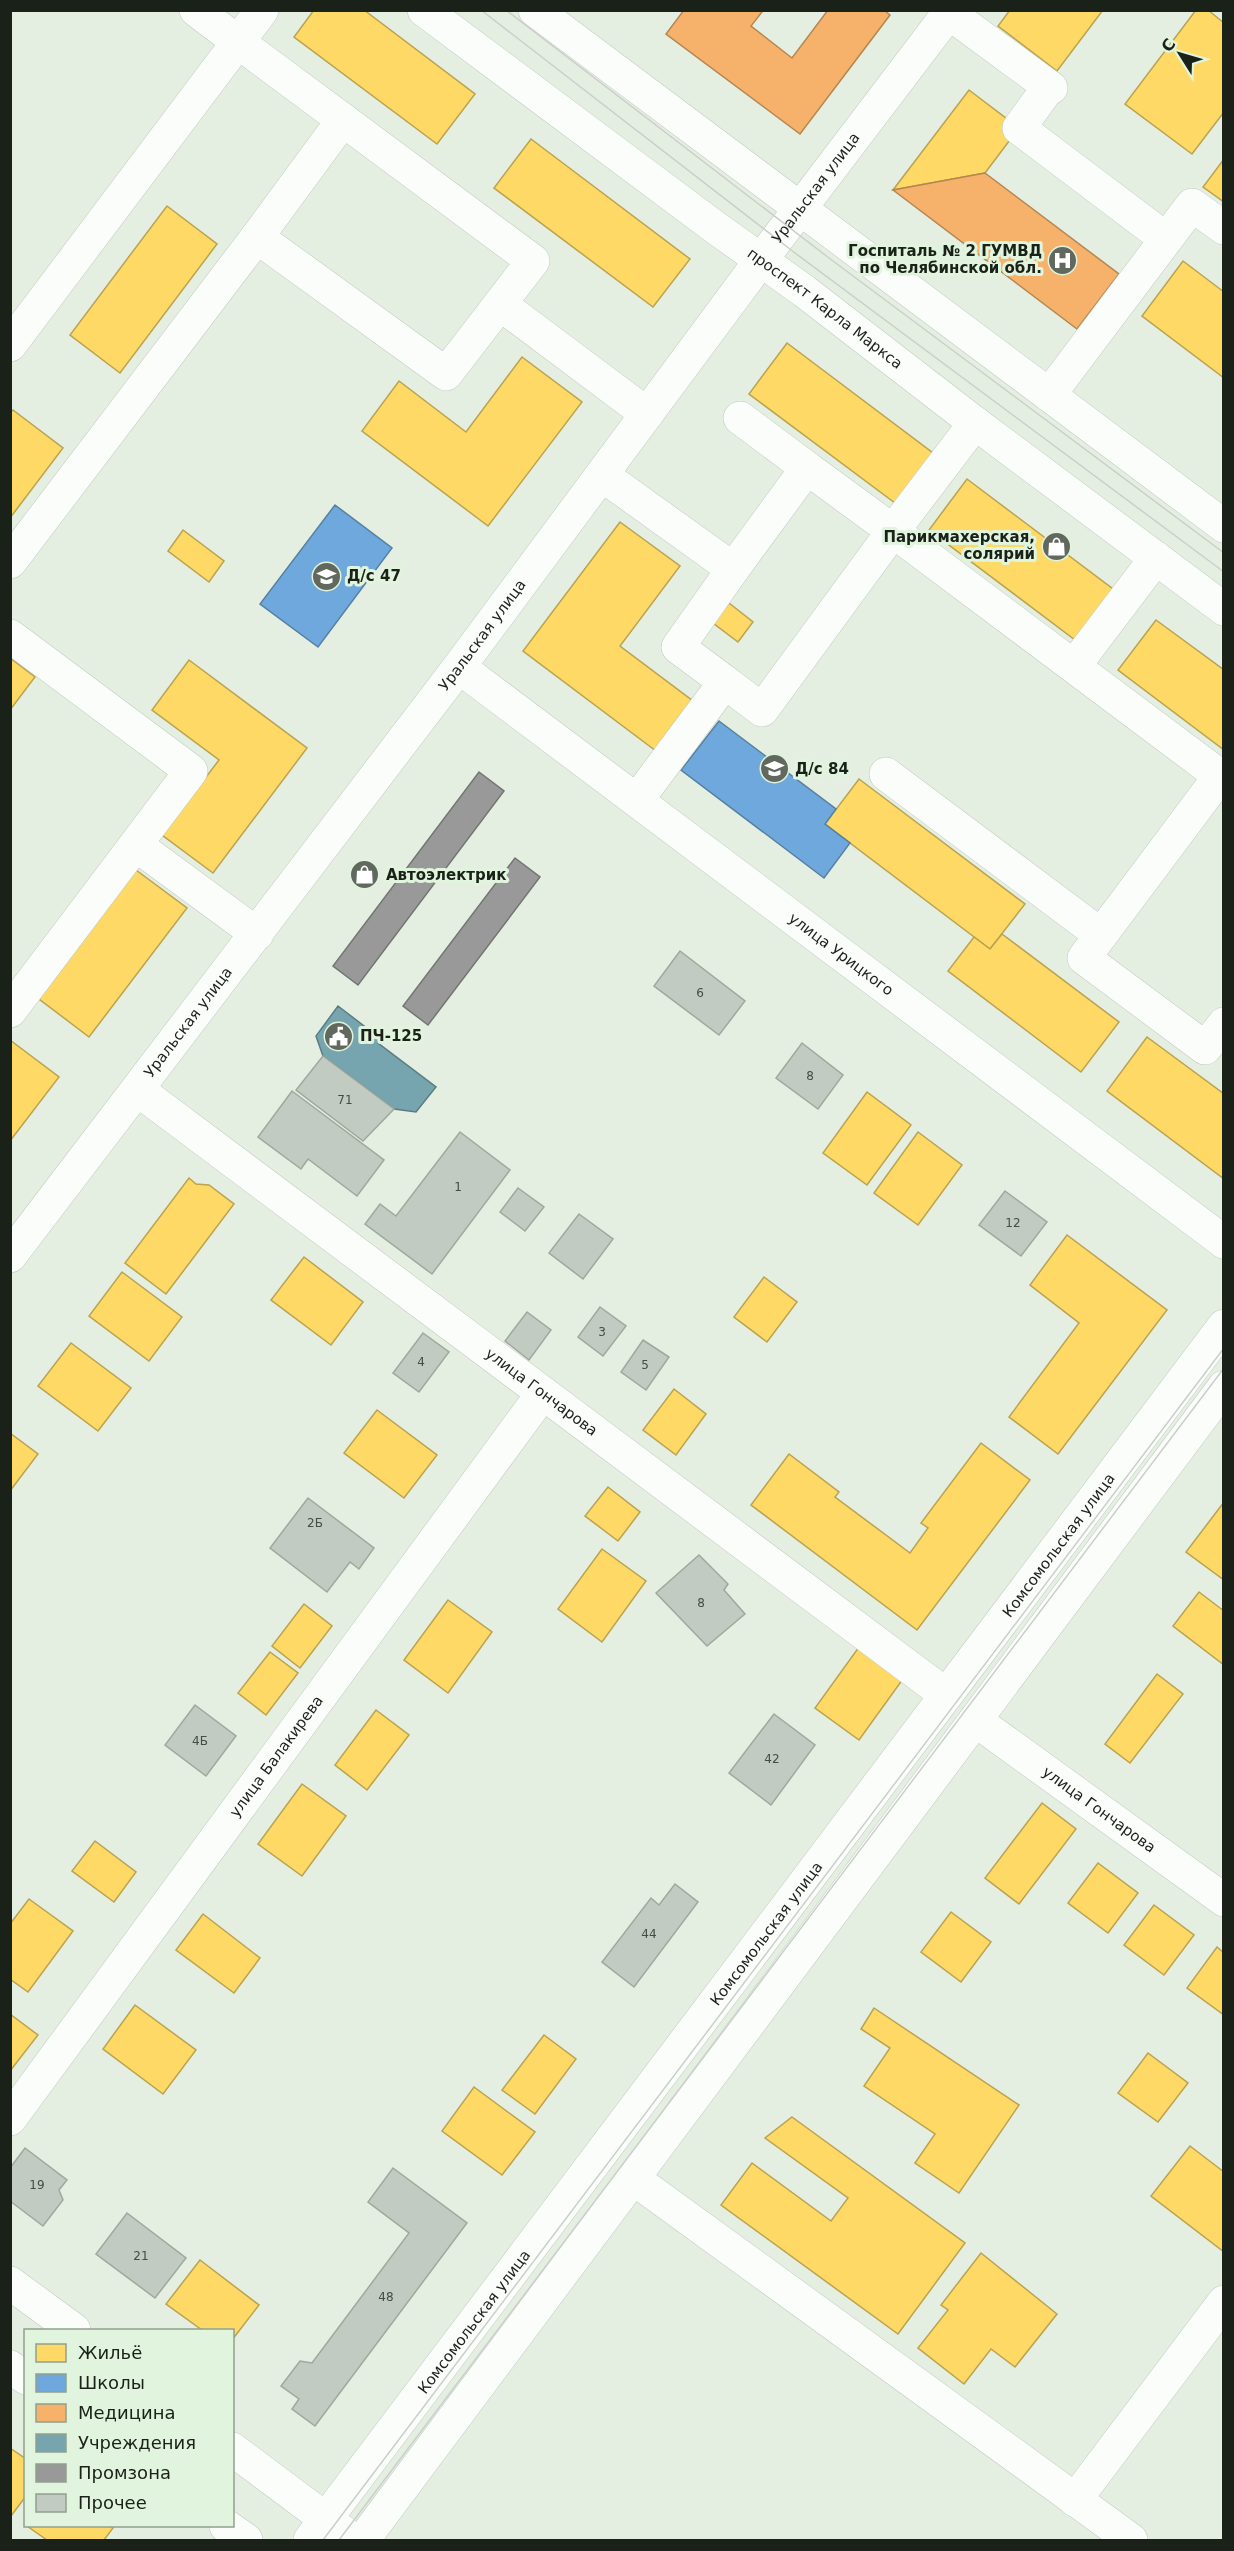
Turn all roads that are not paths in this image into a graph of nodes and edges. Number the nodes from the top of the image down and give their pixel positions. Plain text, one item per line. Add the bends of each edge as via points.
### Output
1 (196, 10) edge
2 (262, 10) edge
3 (424, 10) edge
4 (535, 10) edge
5 (950, 12) edge
6 (238, 42) junction
7 (343, 120) junction
8 (800, 208) junction
9 (1224, 228) edge
10 (257, 237) junction
11 (1166, 239) junction
12 (761, 260) junction
13 (500, 304) junction
14 (10, 345) edge
15 (1049, 395) junction
16 (647, 414) junction
17 (740, 418) dead end
18 (975, 423) junction
19 (807, 468) junction
20 (603, 476) junction
21 (1224, 526) edge
22 (893, 531) junction
23 (1156, 558) junction
24 (10, 562) edge
25 (733, 569) junction
26 (1224, 609) edge
27 (10, 636) edge
28 (1074, 666) junction
29 (459, 668) junction
30 (726, 682) junction
31 (886, 774) dead end
32 (1222, 777) edge
33 (637, 800) junction
34 (136, 844) junction
35 (257, 934) junction
36 (1101, 935) junction
37 (10, 1011) edge
38 (1224, 1024) edge
39 (138, 1090) junction
40 (1224, 1242) edge
41 (10, 1256) edge
42 (1224, 1326) edge
43 (1224, 1387) edge
44 (543, 1393) junction
45 (945, 1694) junction
46 (975, 1720) junction
47 (1224, 1900) edge
48 (10, 2119) edge
49 (634, 2179) junction
50 (10, 2283) edge
51 (1224, 2302) edge
52 (71, 2329) edge
53 (10, 2367) edge
54 (24, 2377) edge
55 (234, 2451) edge
56 (1075, 2500) junction
57 (227, 2527) edge
58 (318, 2530) edge
59 (246, 2541) edge
60 (354, 2541) edge
61 (363, 2541) edge
62 (1131, 2541) edge

1 - 6 street
2 - 6 street
3 - 12 street, проспект Карла Маркса
4 - 8 street
5 - 8 street, Уральская улица
5 - 11 street via 1047,92 1019,128
6 - 7 street
6 - 14 street
7 - 10 street
7 - 13 street via 532,261
8 - 12 street, Уральская улица
8 - 15 street
9 - 11 street via 1192,205
10 - 13 street via 446,374
10 - 24 street
11 - 15 street
12 - 16 street, Уральская улица
12 - 18 street, проспект Карла Маркса
13 - 16 street
15 - 21 street
16 - 20 street, Уральская улица
17 - 19 street
18 - 22 street
18 - 23 street, проспект Карла Маркса
19 - 22 street
19 - 25 street
20 - 25 street
20 - 29 street, Уральская улица
22 - 28 street
22 - 30 street via 762,710
23 - 26 street, проспект Карла Маркса
23 - 28 street
25 - 30 street via 678,647
27 - 34 street via 191,771
28 - 32 street
29 - 33 street, улица Урицкого
29 - 35 street, Уральская улица
30 - 33 street
31 - 36 street
32 - 36 street
33 - 40 street, улица Урицкого
34 - 35 street
34 - 37 street
35 - 39 street, Уральская улица
36 - 38 street via 1084,958 1205,1048
39 - 41 street, Уральская улица
39 - 44 street, улица Гончарова
42 - 45 street, Комсомольская улица
43 - 46 street
44 - 45 street, улица Гончарова
44 - 48 street, улица Балакирева
45 - 58 street, Комсомольская улица
46 - 47 street, улица Гончарова
46 - 49 street
49 - 56 street
49 - 61 street
50 - 52 street
51 - 56 street
53 - 54 street
55 - 58 street
56 - 62 street
57 - 59 street
58 - 60 street

